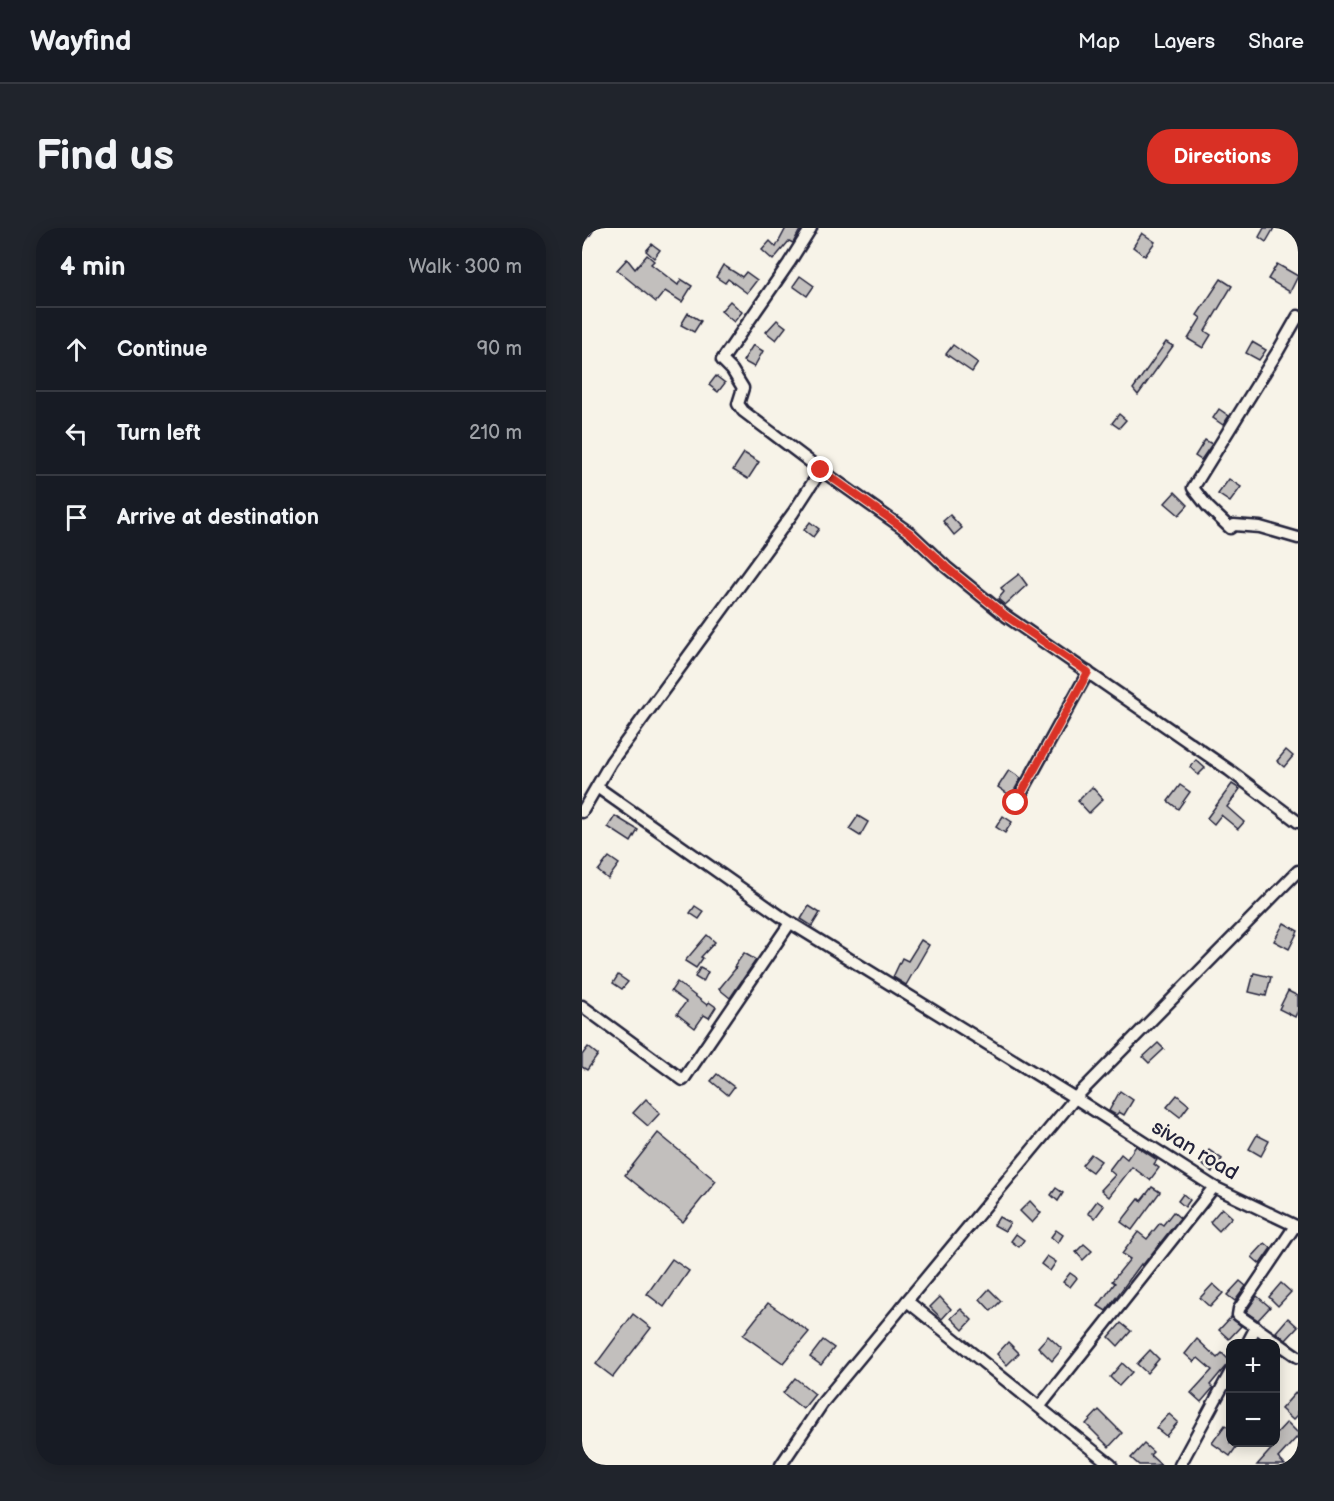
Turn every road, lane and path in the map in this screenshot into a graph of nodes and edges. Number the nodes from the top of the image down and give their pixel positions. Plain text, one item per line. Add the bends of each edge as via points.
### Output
1 (587, 228) edge
2 (811, 228) edge
3 (582, 235) edge
4 (1298, 316) edge
5 (821, 470) junction
6 (1298, 538) edge
7 (1088, 672) junction
8 (597, 787) junction
9 (1016, 803) dead end
10 (582, 812) edge
11 (1298, 822) edge
12 (1298, 871) edge
13 (790, 922) junction
14 (582, 1006) edge
15 (1075, 1098) junction
16 (1214, 1187) junction
17 (1296, 1226) edge
18 (907, 1301) junction
19 (1256, 1327) junction
20 (1249, 1339) edge
21 (1298, 1357) edge
22 (1226, 1380) edge
23 (1040, 1406) junction
24 (781, 1465) edge
25 (1111, 1465) edge
26 (1180, 1465) edge

1 - 3 street
2 - 5 street via 722,360 743,388 738,404 743,411
4 - 6 street via 1192,488 1230,528 1260,527
5 - 7 street via 910,533 1006,616
5 - 8 street
7 - 9 street
7 - 11 street
8 - 10 street
8 - 13 street, sivan road
12 - 15 street
13 - 14 street via 683,1080
13 - 15 street, sivan road
15 - 16 street, sivan road
15 - 18 street
16 - 17 street, sivan road
16 - 23 street
17 - 19 street via 1239,1310 1238,1315
18 - 23 street
18 - 24 street via 824,1401
19 - 20 street
19 - 21 street
22 - 26 street
23 - 25 street

